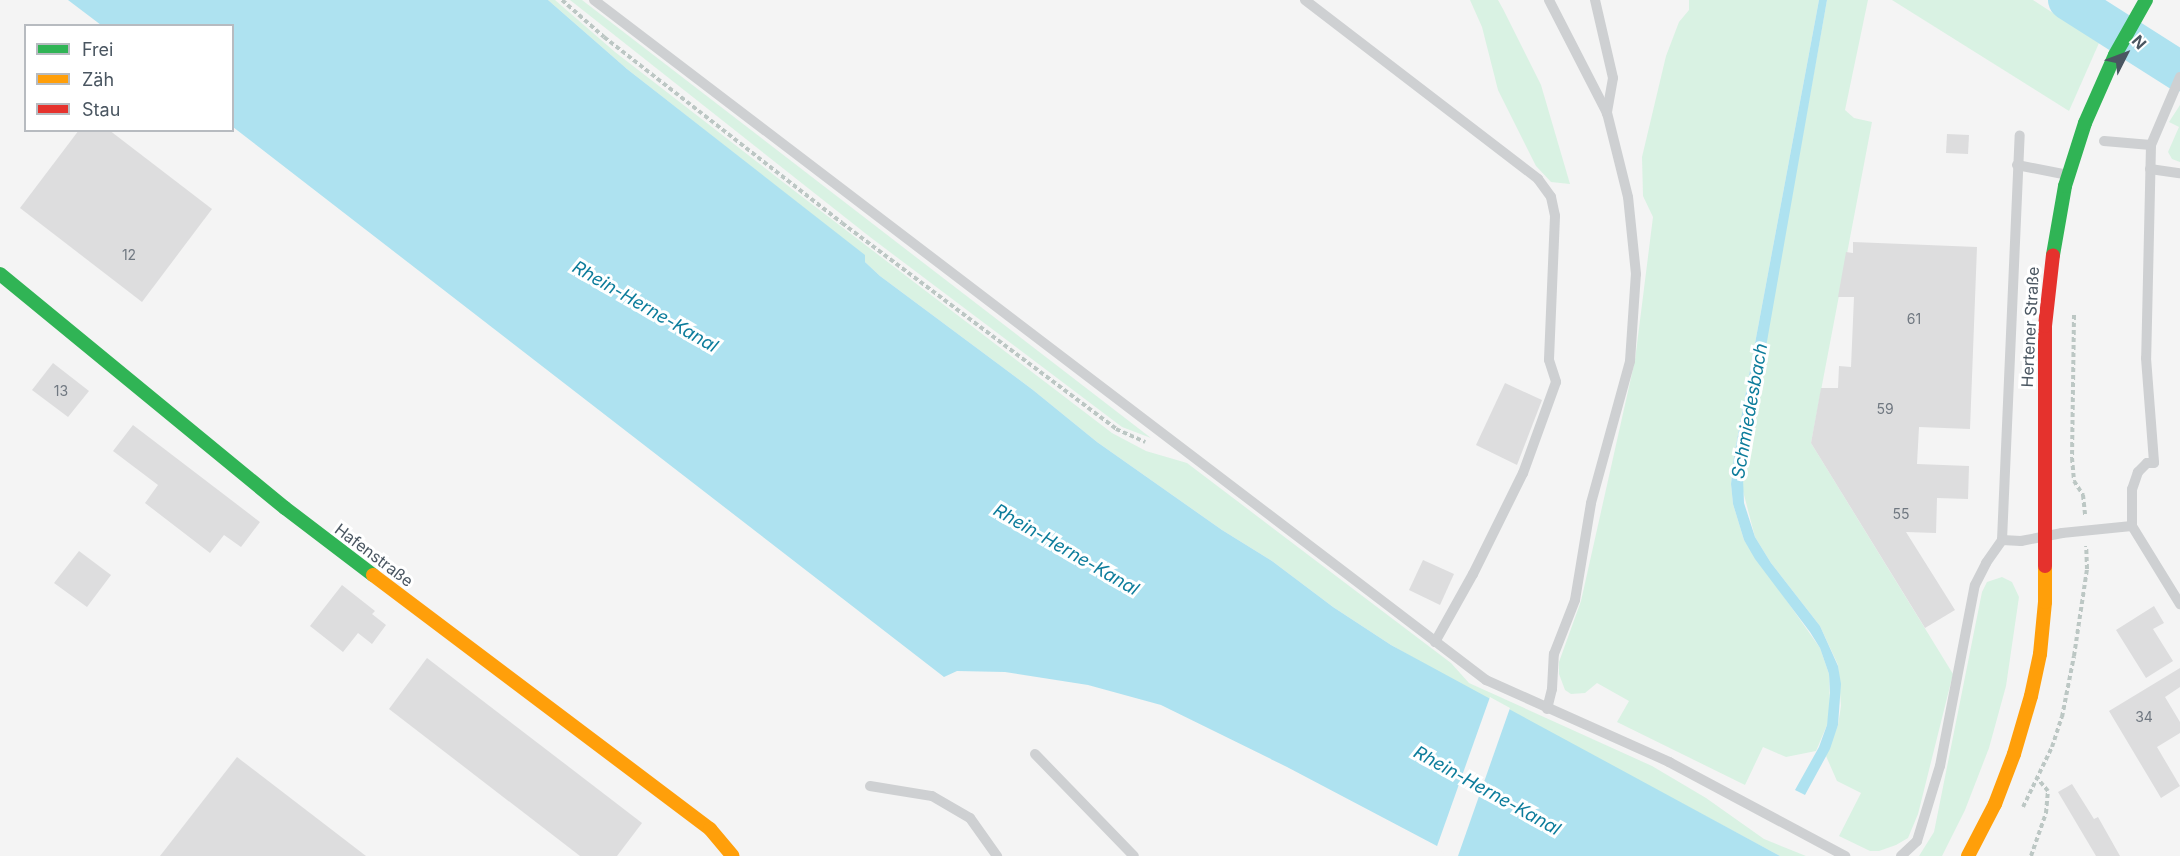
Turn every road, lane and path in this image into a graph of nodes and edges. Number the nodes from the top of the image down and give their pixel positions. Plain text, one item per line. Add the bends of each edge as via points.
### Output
1 (562, 0) edge
2 (594, 0) edge
3 (1305, 0) edge
4 (1549, 0) edge
5 (1595, 0) edge
6 (2146, 0) edge
7 (2180, 77) edge
8 (1608, 113) junction
9 (2020, 135) dead end
10 (2104, 141) dead end
11 (2151, 145) junction
12 (2017, 165) junction
13 (2150, 169) junction
14 (2180, 173) edge
15 (2068, 175) junction
16 (0, 274) edge
17 (2074, 308) dead end
18 (1181, 448) junction
19 (2132, 526) junction
20 (2086, 530) junction
21 (2045, 538) junction
22 (2002, 540) junction
23 (2180, 604) edge
24 (1435, 642) junction
25 (1547, 709) junction
26 (1035, 754) dead end
27 (870, 786) dead end
28 (733, 856) edge
29 (997, 856) edge
30 (1134, 856) edge
31 (1845, 856) edge
32 (1901, 856) edge
33 (1968, 856) edge
34 (2031, 856) edge

1 - 18 path via 832,216 1116,429 1162,448
2 - 18 lane
3 - 24 lane via 1538,179 1551,198 1555,216 1549,360 1556,382 1523,473
4 - 8 lane
5 - 8 lane via 1614,78
6 - 15 street, Hertener Straße via 2101,86
7 - 11 lane
8 - 25 lane via 1628,197 1636,274 1630,362 1591,503 1575,600 1554,654
9 - 12 lane, Hertener Straße
10 - 11 lane
11 - 13 lane
12 - 15 lane
12 - 22 lane, Hertener Straße
13 - 14 lane
13 - 19 lane via 2146,358 2154,463 2147,463 2138,472 2132,489
15 - 21 street, Hertener Straße via 2047,295 2043,405
16 - 28 street, Hafenstraße via 285,508 710,829
17 - 20 path via 2072,458 2074,481 2083,495
18 - 24 lane
19 - 20 lane
19 - 23 lane
20 - 21 lane
20 - 34 path via 2087,569 2074,656 2062,717 2038,779 2048,790 2046,813
21 - 22 lane
21 - 33 street, Hertener Straße via 2045,602 2031,696 1995,804
22 - 32 lane via 1975,585 1940,766 1917,841
24 - 25 lane via 1486,680
25 - 31 lane via 1669,762
26 - 30 lane
27 - 29 lane via 932,796 970,818

